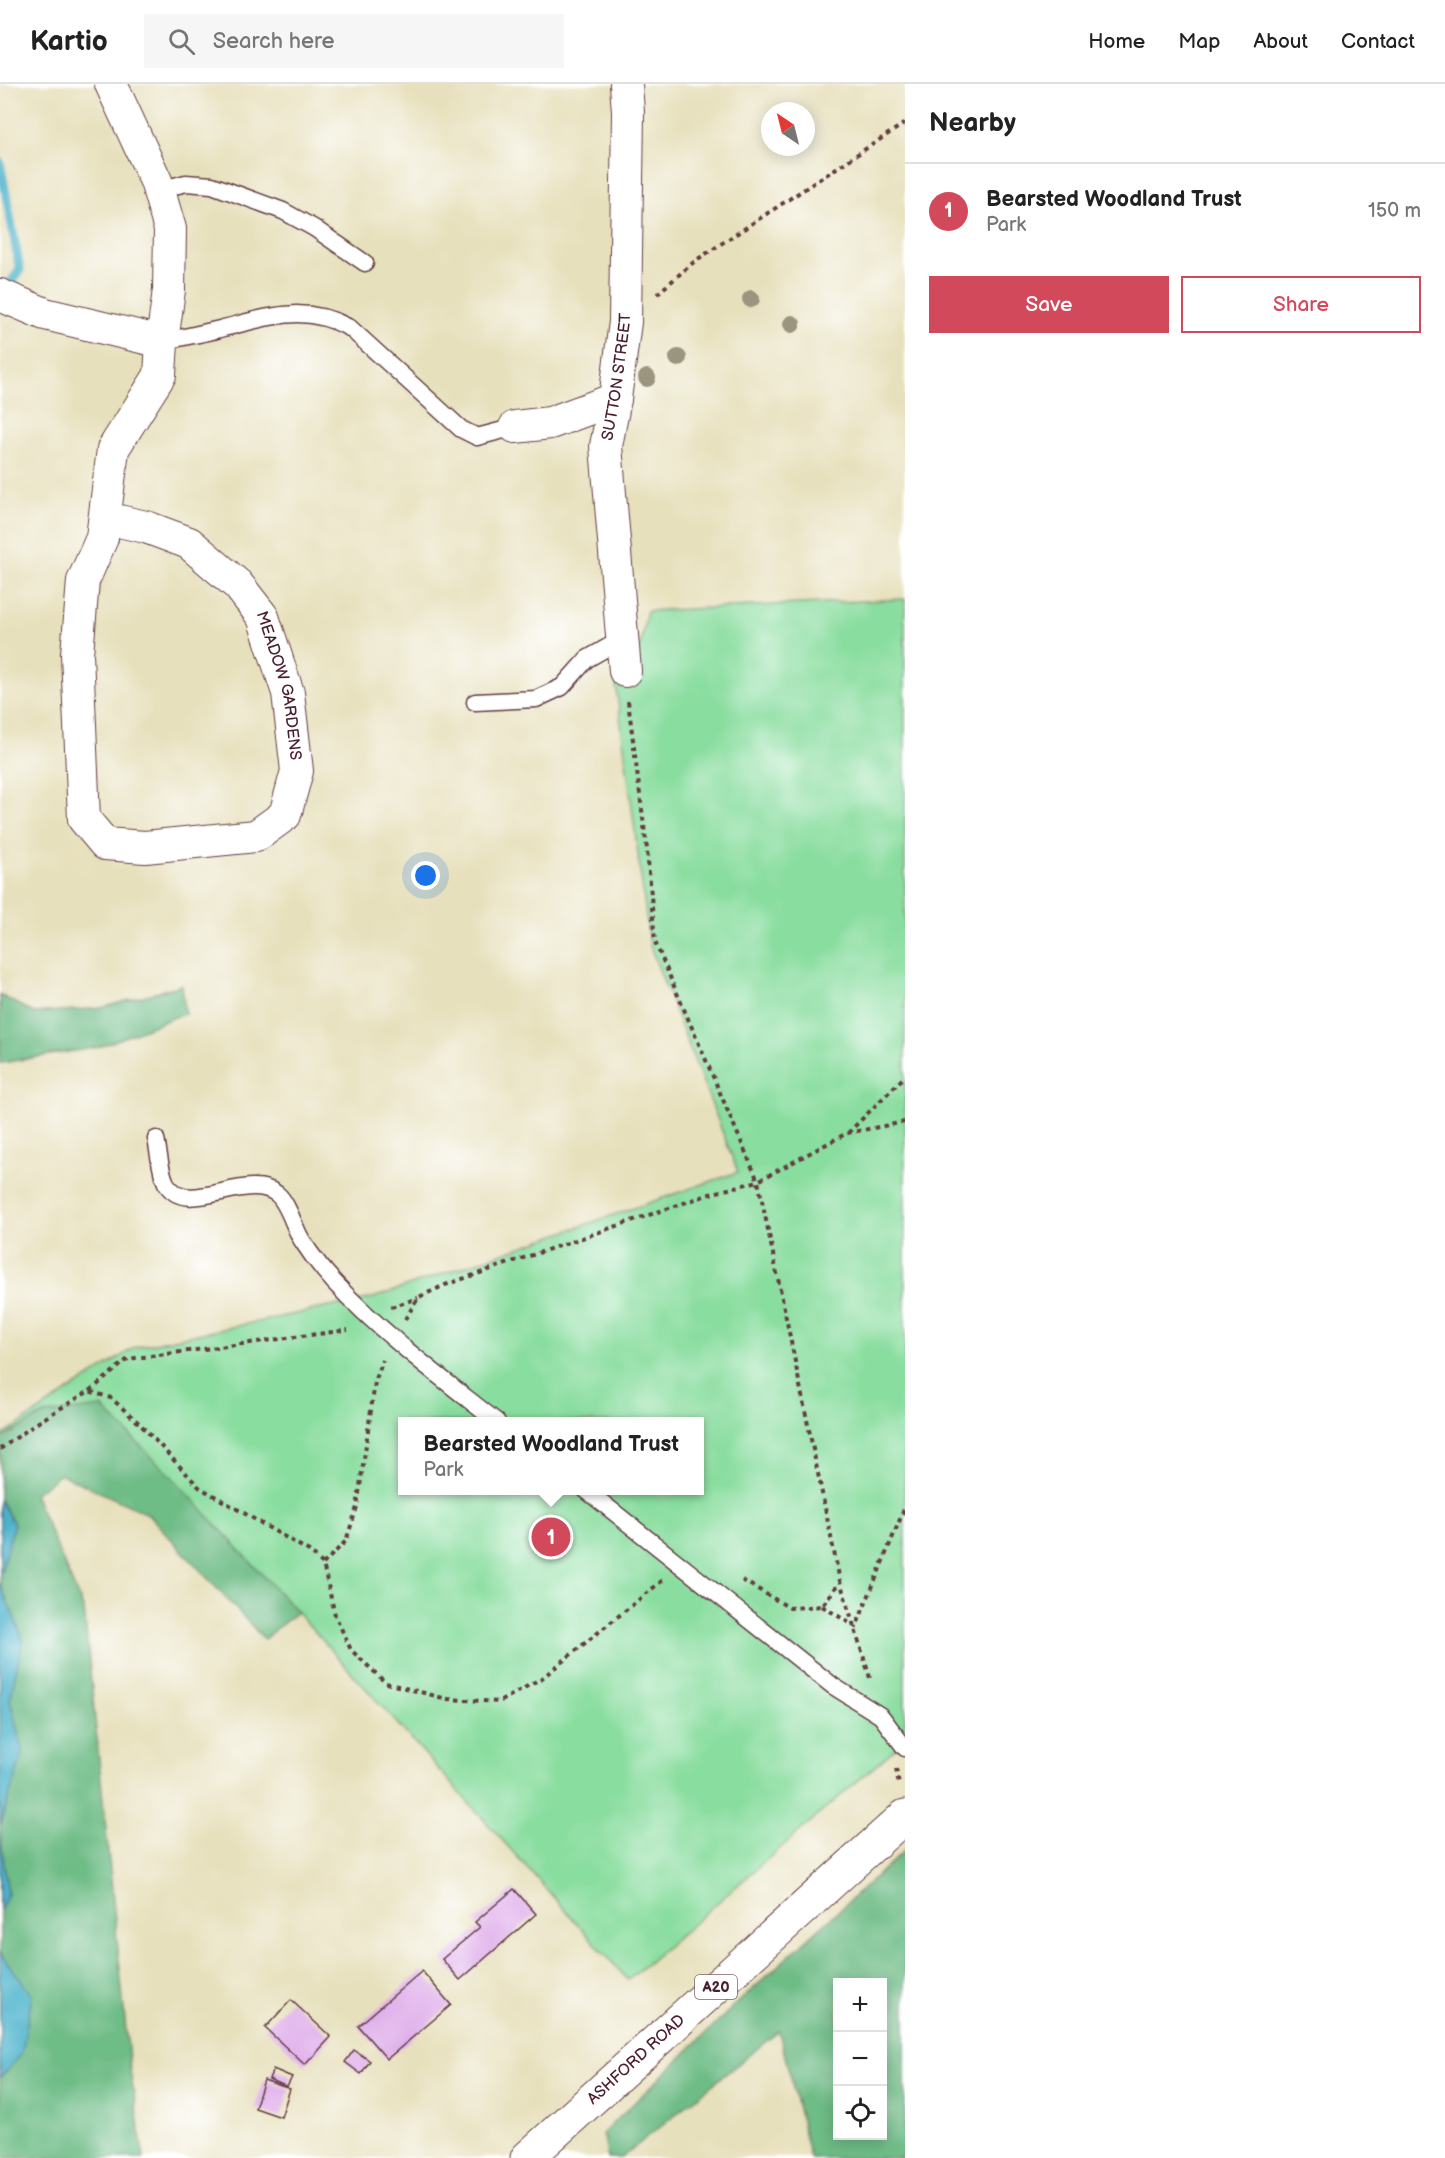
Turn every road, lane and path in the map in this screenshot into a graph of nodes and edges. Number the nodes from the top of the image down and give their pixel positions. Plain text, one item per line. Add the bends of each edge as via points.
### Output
1 (111, 84) edge
2 (626, 84) edge
3 (905, 123) edge
4 (159, 190) junction
5 (365, 263) dead end
6 (0, 295) edge
7 (625, 322) junction
8 (162, 342) junction
9 (615, 399) junction
10 (516, 428) joint
11 (105, 518) junction
12 (622, 639) junction
13 (625, 670) joint
14 (475, 702) dead end
15 (905, 1076) edge
16 (905, 1122) edge
17 (847, 1133) junction
18 (156, 1139) dead end
19 (758, 1181) junction
20 (419, 1297) junction
21 (371, 1317) junction
22 (394, 1336) junction
23 (89, 1391) junction
24 (491, 1417) edge
25 (0, 1449) edge
26 (591, 1495) edge
27 (905, 1507) edge
28 (323, 1564) junction
29 (681, 1566) junction
30 (738, 1578) dead end
31 (840, 1581) junction
32 (822, 1606) junction
33 (856, 1627) junction
34 (881, 1716) junction
35 (905, 1748) edge
36 (895, 1764) dead end
37 (902, 1801) edge
38 (526, 2158) edge

1 - 4 street, MEADOW GARDENS
2 - 7 street, SUTTON STREET
3 - 7 path via 695,261
4 - 5 lane via 186,183 212,185 283,211
4 - 8 street, MEADOW GARDENS via 170,229 169,290
6 - 8 street via 45,315
7 - 9 street, SUTTON STREET
8 - 10 lane via 283,313 335,320 350,328 461,429 477,437
8 - 11 street, MEADOW GARDENS via 160,375 113,449
9 - 10 street via 550,423
9 - 12 street, SUTTON STREET via 606,446
11 - 11 street, MEADOW GARDENS via 146,527 189,543 238,585 263,617 288,693 297,771 285,815 256,836 145,847 105,844 84,819 77,654 83,581 102,538
12 - 13 street, SUTTON STREET
12 - 14 lane via 587,659 562,687 536,699
13 - 19 path via 655,942
15 - 17 path
16 - 17 path
17 - 19 path
18 - 21 lane via 164,1178 176,1194 187,1198 247,1186 280,1196 303,1242 332,1281
19 - 20 path via 710,1194
19 - 31 path
20 - 21 path
20 - 22 path
21 - 22 lane
21 - 23 path via 354,1329 128,1359
22 - 24 lane
22 - 28 path via 375,1382 357,1507 345,1541
23 - 25 path
23 - 28 path via 111,1398 199,1487 309,1551
26 - 29 lane
27 - 33 path
28 - 29 path via 335,1615 351,1650 386,1683 447,1699 499,1702 542,1678
29 - 34 lane via 833,1686
30 - 32 path via 790,1608
31 - 32 path
31 - 33 path
32 - 33 path
33 - 34 path
34 - 35 lane
36 - 37 path
37 - 38 main road, ASHFORD ROAD / A20

